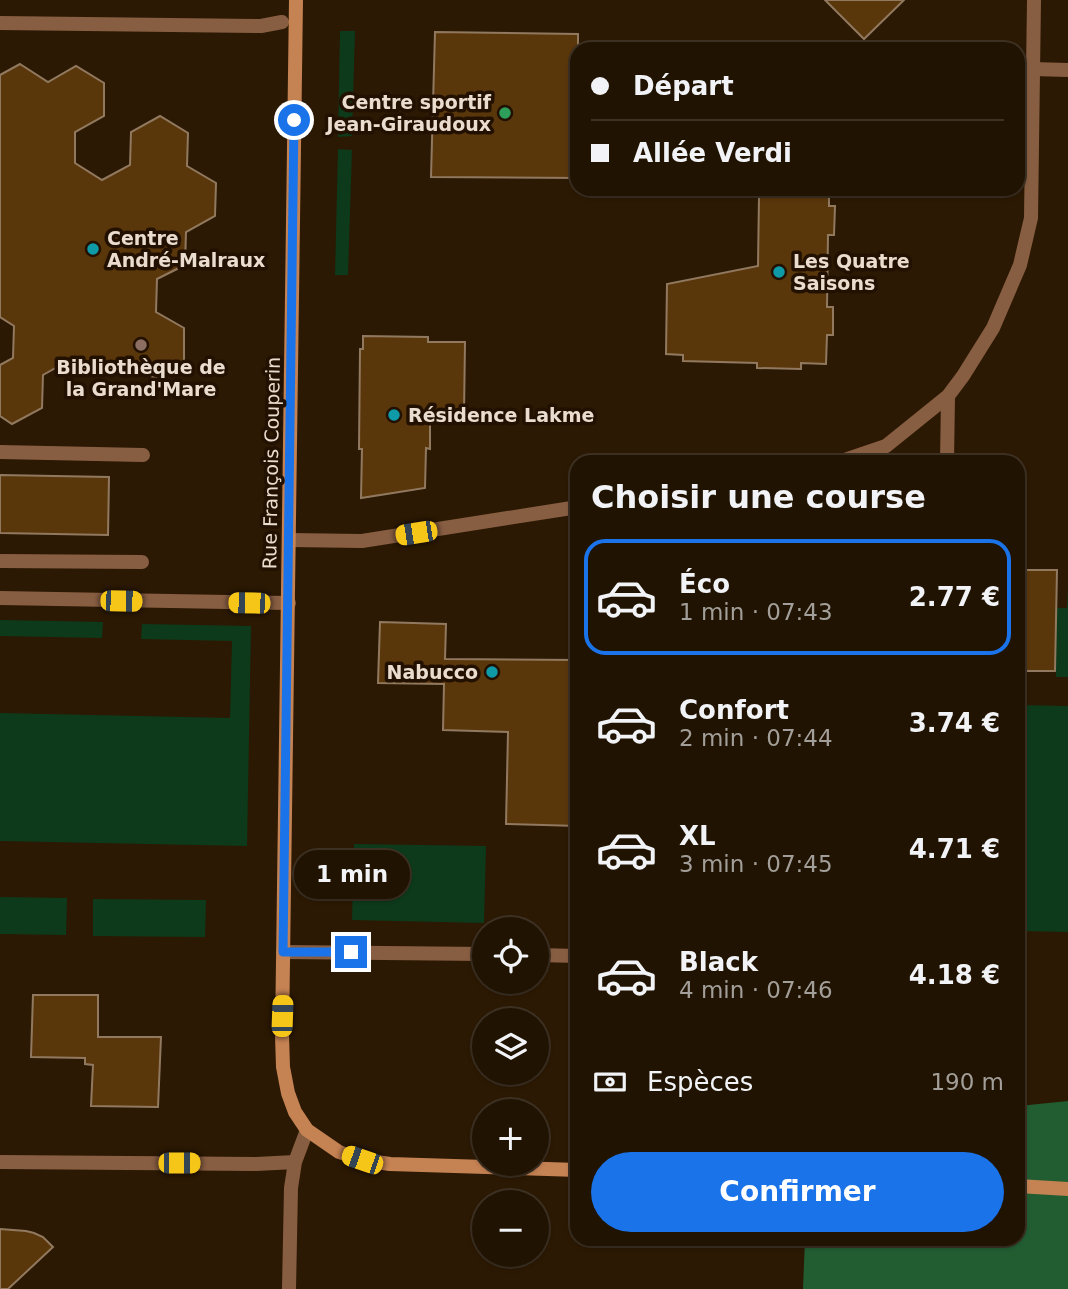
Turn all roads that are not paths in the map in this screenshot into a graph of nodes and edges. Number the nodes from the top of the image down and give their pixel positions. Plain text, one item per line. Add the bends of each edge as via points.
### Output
1 (296, 0) edge
2 (1034, 0) edge
3 (282, 22) dead end
4 (0, 23) edge
5 (1032, 69) junction
6 (1068, 70) edge
7 (948, 396) junction
8 (0, 452) edge
9 (143, 455) dead end
10 (860, 455) edge
11 (947, 455) edge
12 (570, 508) edge
13 (289, 541) junction
14 (0, 561) edge
15 (142, 562) dead end
16 (0, 598) edge
17 (289, 603) junction
18 (283, 952) junction
19 (472, 954) edge
20 (549, 955) edge
21 (570, 956) edge
22 (307, 1130) junction
23 (295, 1161) junction
24 (0, 1162) edge
25 (570, 1170) edge
26 (1025, 1186) edge
27 (1068, 1189) edge
28 (289, 1289) edge

1 - 13 street, Rue François Couperin
2 - 5 street
3 - 4 street via 261,26
5 - 6 street
5 - 7 street via 1031,218 1020,265 993,328
7 - 10 street via 886,446
7 - 11 street
8 - 9 street
12 - 13 street via 362,541
13 - 17 street, Rue François Couperin
14 - 15 street
16 - 17 street
17 - 18 street, Rue François Couperin
18 - 19 street
18 - 22 street, Rue François Couperin via 283,1067 295,1112
20 - 21 street
22 - 23 street
22 - 25 street, Rue François Couperin via 339,1152 362,1160
23 - 24 street
23 - 28 street
26 - 27 street

